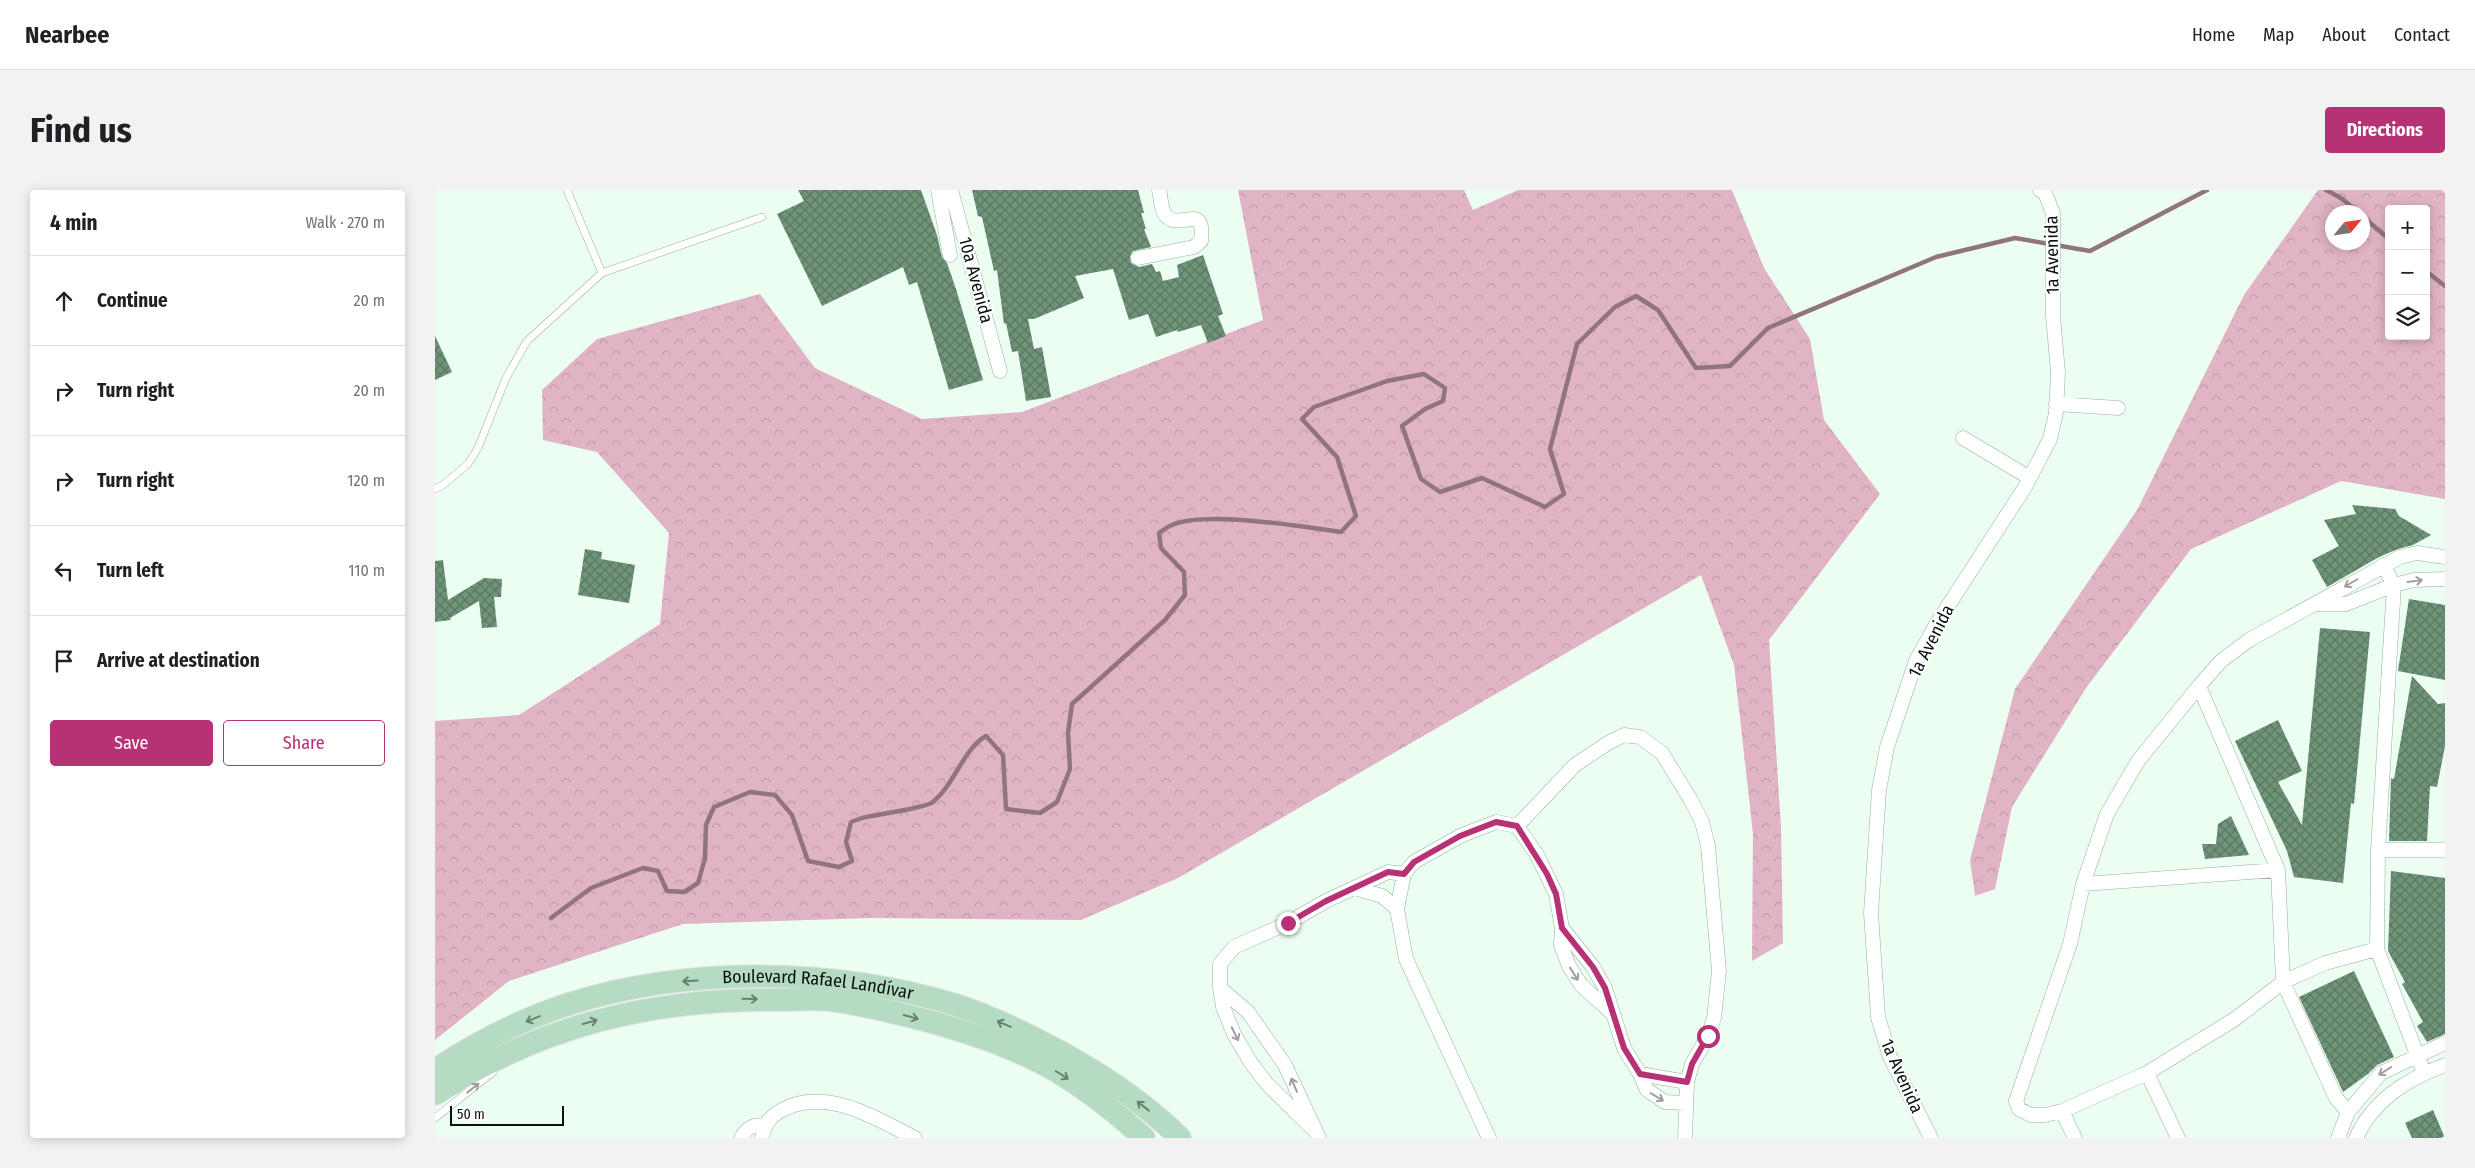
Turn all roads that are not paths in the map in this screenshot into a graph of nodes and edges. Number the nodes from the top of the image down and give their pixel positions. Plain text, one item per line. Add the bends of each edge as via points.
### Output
1 (567, 190) edge
2 (938, 190) edge
3 (951, 190) edge
4 (1159, 190) edge
5 (2044, 191) edge
6 (762, 217) dead end
7 (949, 255) dead end
8 (1138, 258) dead end
9 (602, 274) junction
10 (1000, 370) dead end
11 (2057, 404) junction
12 (2118, 408) dead end
13 (1963, 438) dead end
14 (2030, 478) junction
15 (435, 488) edge
16 (2445, 558) edge
17 (2383, 565) junction
18 (2445, 579) edge
19 (2394, 585) junction
20 (2318, 604) junction
21 (2199, 686) junction
22 (1517, 826) junction
23 (2378, 850) junction
24 (2445, 850) edge
25 (2278, 870) junction
26 (1404, 874) junction
27 (2083, 884) junction
28 (1355, 888) junction
29 (1397, 909) junction
30 (1562, 928) junction
31 (2377, 948) junction
32 (2283, 982) junction
33 (1220, 988) junction
34 (1613, 1014) junction
35 (533, 1041) junction
36 (2445, 1043) edge
37 (2417, 1054) junction
38 (2445, 1065) edge
39 (435, 1070) edge
40 (2424, 1073) junction
41 (1640, 1074) junction
42 (2147, 1074) junction
43 (1687, 1082) junction
44 (435, 1094) edge
45 (1686, 1103) junction
46 (2062, 1110) junction
47 (2348, 1112) junction
48 (435, 1118) edge
49 (763, 1131) edge
50 (1316, 1134) edge
51 (741, 1138) edge
52 (915, 1138) edge
53 (1144, 1138) edge
54 (1180, 1138) edge
55 (1489, 1138) edge
56 (1685, 1138) edge
57 (1931, 1138) edge
58 (2075, 1138) edge
59 (2178, 1138) edge
60 (2338, 1138) edge
61 (2356, 1138) edge

1 - 9 lane
2 - 7 street
3 - 10 street, 10a Avenida
4 - 8 street via 1167,218 1201,222 1201,241 1194,246
5 - 11 street, 1a Avenida via 2053,213
6 - 9 lane
9 - 15 lane via 527,341 506,378 478,448 468,464 443,486
11 - 12 street
11 - 14 street, 1a Avenida via 2050,439
13 - 14 street
14 - 57 street, 1a Avenida via 1916,661 1887,747 1879,790 1871,913 1878,1017 1890,1057
16 - 17 street via 2417,553
17 - 19 street
17 -> 20 street
19 -> 18 street via 2414,580
19 - 20 street via 2346,604
19 - 23 street
20 - 21 street via 2280,621 2249,640 2221,662
21 - 25 street
21 - 27 street via 2138,761 2107,814
22 - 26 street via 1496,822 1460,836 1414,862
22 - 30 street via 1537,855 1556,894
22 - 43 street via 1575,765 1607,743 1624,735 1640,737 1662,753 1702,822 1711,869 1719,972 1714,1018
23 - 24 street
23 - 31 street
25 - 27 street
25 - 32 street
26 - 28 street via 1388,872
26 - 29 street
27 - 46 street via 2070,944 2016,1101 2019,1109 2031,1115
28 - 29 street via 1383,896
28 - 33 street via 1234,947 1220,964
29 - 55 street via 1407,959
30 - 34 street via 1593,967 1605,988
30 -> 34 street via 1561,945 1569,966 1581,985
31 - 32 street via 2325,963
31 - 37 street
32 - 42 street via 2235,1019
32 - 47 street via 2336,1098
50 -> 33 street via 1285,1065 1248,1012
33 -> 50 street via 1223,1007 1234,1034 1251,1063
34 - 41 street via 1624,1048
35 - 44 main road, Boulevard Rafael Landívar
48 -> 35 lane
35 -> 53 main road, Boulevard Rafael Landívar via 580,1025 653,1009 733,999 829,1000 889,1011 968,1032 1022,1054 1099,1099
36 - 37 street
37 - 40 street
37 -> 47 street via 2381,1073
38 - 40 street
54 -> 39 main road, Boulevard Rafael Landívar via 1109,1079 1029,1035 956,1005 838,981 758,977 674,982 628,990 569,1004 512,1027
40 - 61 street via 2385,1097
41 - 43 street
41 -> 45 street via 1647,1090 1654,1096 1665,1102
42 - 46 street
42 - 59 street
43 - 45 street
45 - 56 street
46 - 58 street
47 - 60 street
49 - 51 street via 753,1126
49 - 52 street via 776,1113 791,1106 821,1101 855,1108

